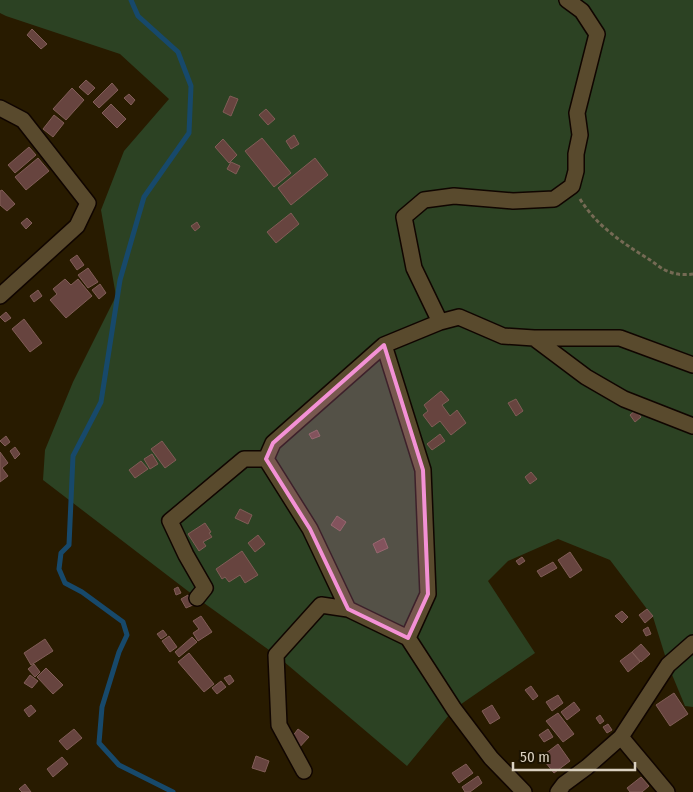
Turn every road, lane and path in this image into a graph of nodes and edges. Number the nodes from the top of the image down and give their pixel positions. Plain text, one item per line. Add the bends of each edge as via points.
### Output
1 (567, 0) edge
2 (0, 108) edge
3 (572, 186) junction
4 (693, 274) edge
5 (3, 286) edge
6 (440, 322) junction
7 (534, 338) junction
8 (384, 345) junction
9 (693, 365) edge
10 (693, 426) edge
11 (266, 459) junction
12 (197, 598) dead end
13 (348, 609) junction
14 (408, 638) junction
15 (693, 643) edge
16 (621, 737) junction
17 (304, 771) dead end
18 (524, 792) edge
19 (558, 792) edge
20 (667, 792) edge

1 - 3 street via 582,11 597,34 577,112 580,136
2 - 5 street via 23,120 88,203 77,226
3 - 4 path via 586,208 620,240 669,272
3 - 6 street via 554,199 513,201 454,196 424,200 404,216 414,268
6 - 7 street via 459,317 503,336
6 - 8 street
7 - 9 street via 620,338
7 - 10 street via 586,377 624,399
8 - 11 street via 273,443
8 - 14 street via 423,470 428,594
11 - 12 street via 244,459 170,521 205,588
11 - 13 street via 310,529
13 - 14 street
13 - 17 street via 321,605 276,655 279,724
14 - 18 street via 491,758
15 - 16 street via 668,666
16 - 19 street
16 - 20 street

